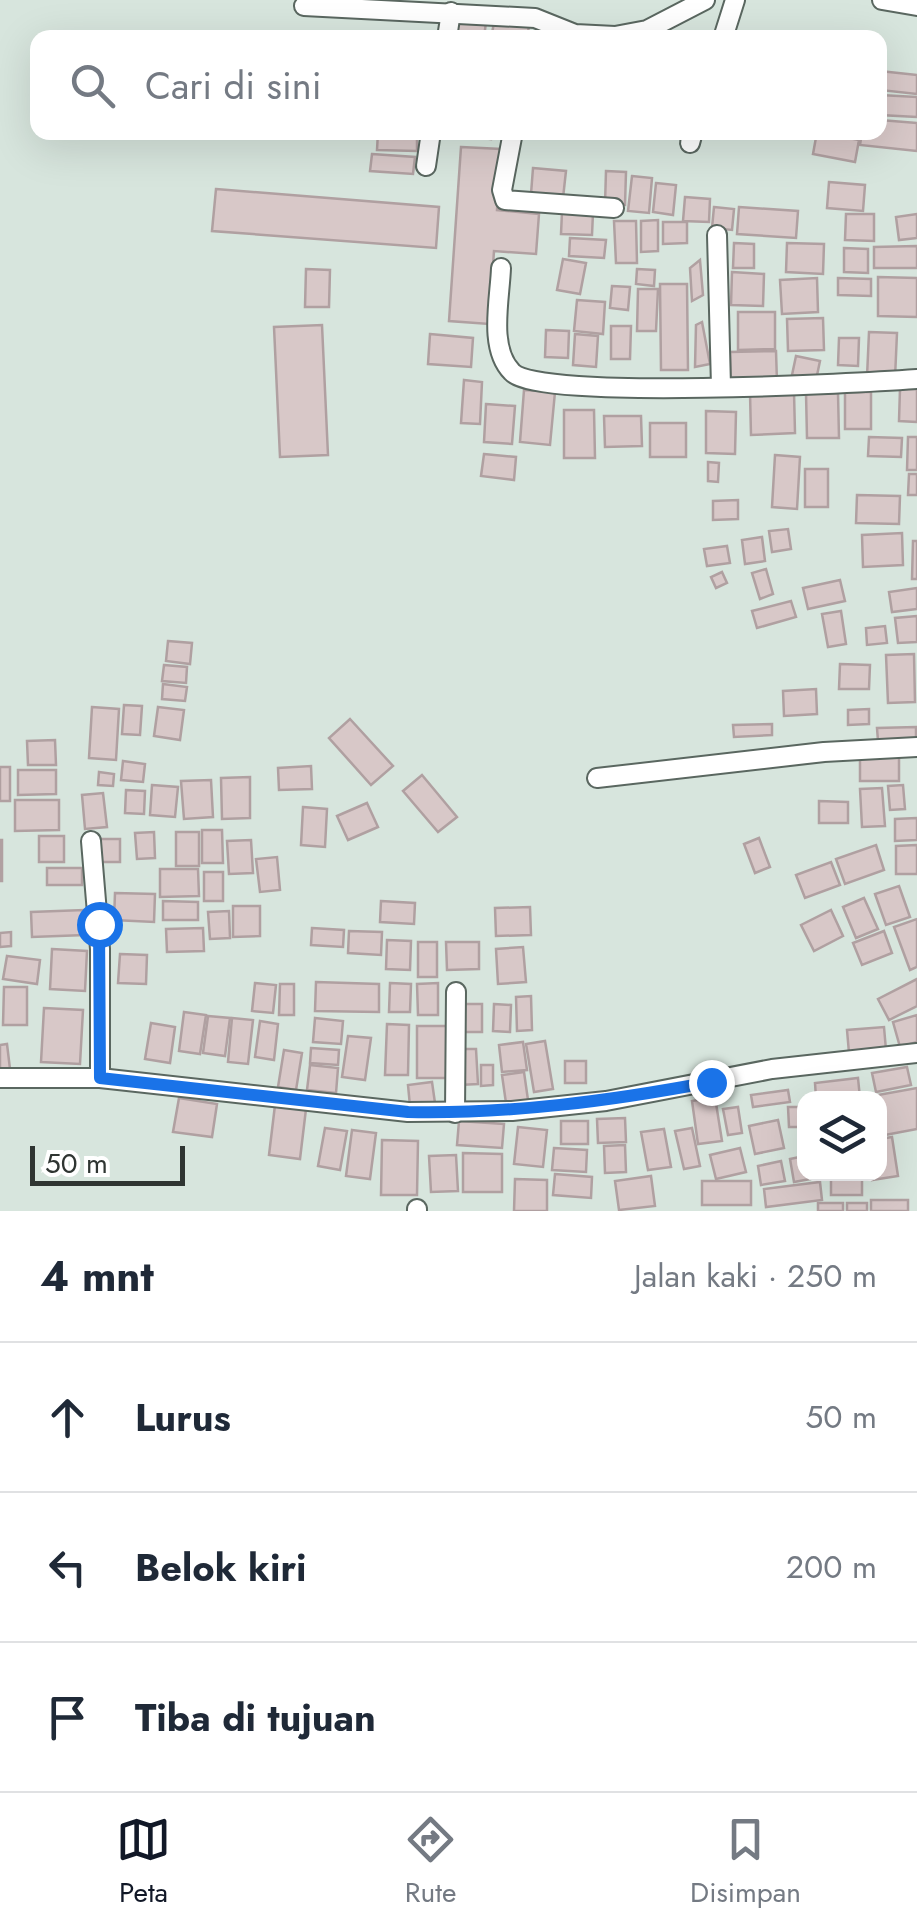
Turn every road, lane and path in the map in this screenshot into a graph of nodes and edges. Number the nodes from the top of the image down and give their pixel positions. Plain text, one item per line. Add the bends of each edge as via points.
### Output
1 (705, 0) edge
2 (735, 0) edge
3 (882, 0) edge
4 (304, 6) dead end
5 (917, 6) edge
6 (452, 12) junction
7 (534, 28) edge
8 (449, 30) edge
9 (647, 30) edge
10 (726, 30) edge
11 (430, 140) edge
12 (511, 140) edge
13 (426, 166) dead end
14 (614, 208) dead end
15 (717, 235) dead end
16 (501, 268) dead end
17 (917, 379) edge
18 (721, 386) junction
19 (917, 747) edge
20 (597, 778) dead end
21 (91, 841) dead end
22 (456, 992) dead end
23 (917, 1053) edge
24 (0, 1078) edge
25 (100, 1078) junction
26 (455, 1113) junction

1 - 9 street
2 - 10 street
3 - 5 street
4 - 6 street
6 - 7 street
6 - 8 street
11 - 13 street
12 - 14 street via 504,200
15 - 18 street
16 - 18 street via 498,346 515,377 528,383
17 - 18 street
19 - 20 street
21 - 25 street
22 - 26 street
23 - 26 street via 772,1068 606,1102
24 - 25 street
25 - 26 street

